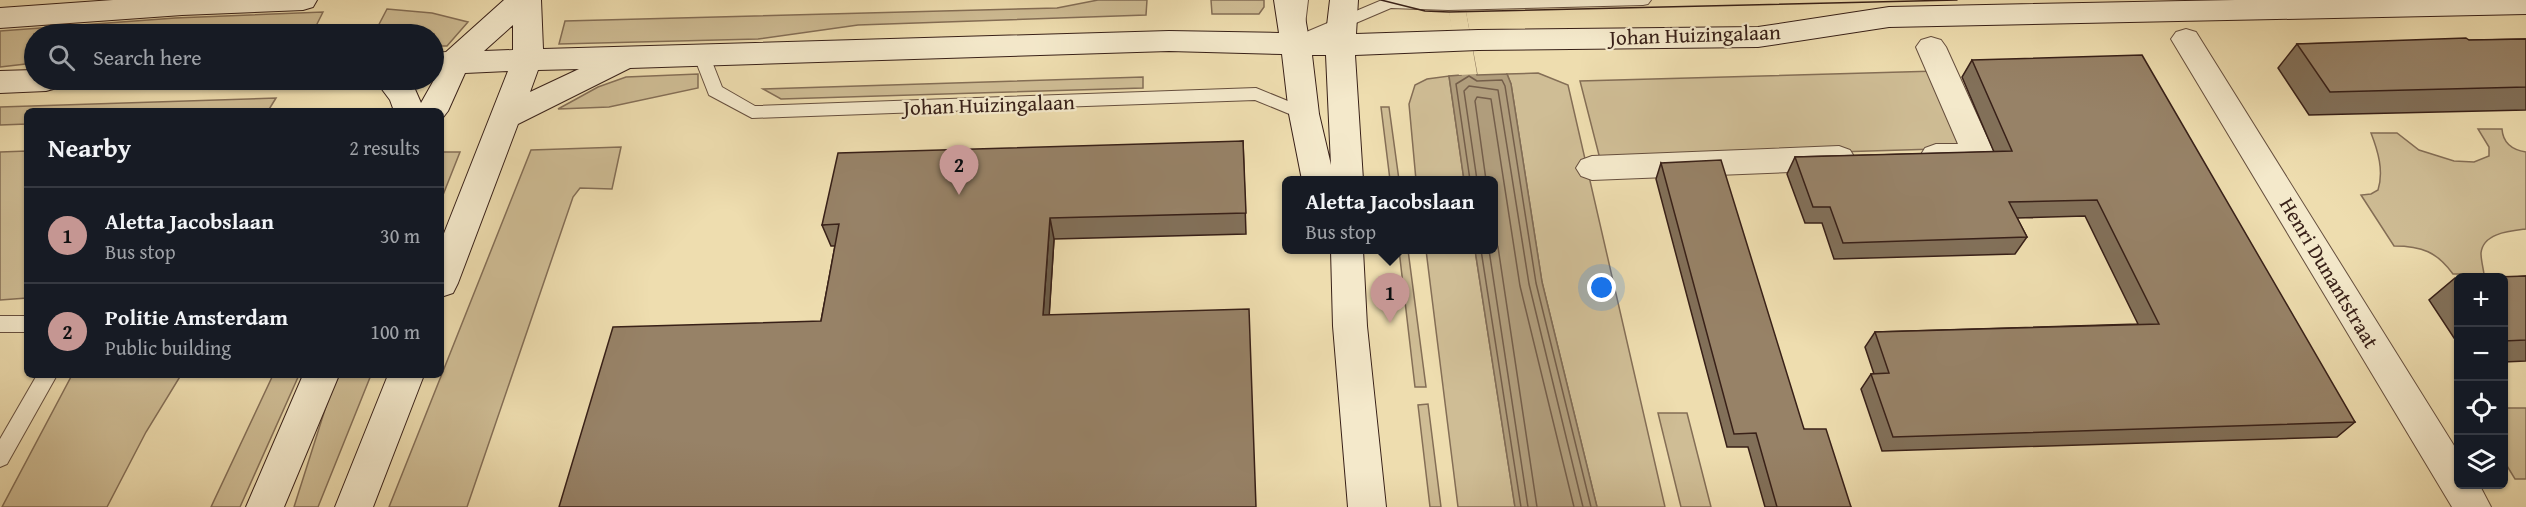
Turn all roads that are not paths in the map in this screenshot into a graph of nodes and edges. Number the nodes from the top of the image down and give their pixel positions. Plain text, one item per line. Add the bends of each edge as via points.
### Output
1 (303, 0) edge
2 (522, 0) edge
3 (527, 0) edge
4 (1288, 0) edge
5 (1300, 0) edge
6 (1643, 0) edge
7 (1412, 2) edge
8 (2526, 4) edge
9 (0, 18) edge
10 (1342, 23) edge
11 (2186, 39) dead end
12 (1295, 43) junction
13 (1930, 47) dead end
14 (701, 54) junction
15 (627, 58) junction
16 (528, 59) junction
17 (444, 62) edge
18 (24, 81) edge
19 (0, 82) edge
20 (399, 90) edge
21 (437, 90) edge
22 (408, 108) edge
23 (433, 108) edge
24 (1304, 114) junction
25 (506, 117) junction
26 (1909, 156) edge
27 (1862, 157) edge
28 (1592, 168) dead end
29 (1317, 176) edge
30 (1347, 176) edge
31 (1344, 260) edge
32 (444, 275) edge
33 (0, 324) edge
34 (24, 324) edge
35 (45, 378) edge
36 (320, 378) edge
37 (405, 378) edge
38 (0, 458) edge
39 (265, 507) edge
40 (354, 507) edge
41 (1367, 507) edge
42 (2472, 507) edge

1 - 9 main road
2 - 17 main road
3 - 16 main road
4 - 12 main road
5 - 12 lane
6 - 7 lane, Johan Huizingalaan via 1448,5
7 - 10 lane, Johan Huizingalaan via 1389,3
8 - 10 main road, Johan Huizingalaan via 1889,17 1758,37 1463,41
10 - 12 main road, Johan Huizingalaan
10 - 30 main road
11 - 42 main road, Henri Dunantstraat
12 - 14 main road, Johan Huizingalaan via 1169,41
12 - 24 main road
13 - 26 main road via 1979,155
14 - 15 main road, Johan Huizingalaan
14 - 24 lane, Johan Huizingalaan via 715,91 752,112 1256,94
15 - 16 main road, Johan Huizingalaan
15 - 25 main road
16 - 17 main road, Johan Huizingalaan
16 - 25 main road
18 - 19 main road
20 - 22 main road
21 - 23 main road
24 - 29 main road
25 - 32 main road
27 - 28 main road
31 - 41 main road
33 - 34 lane
35 - 38 lane
36 - 39 main road
37 - 40 main road

